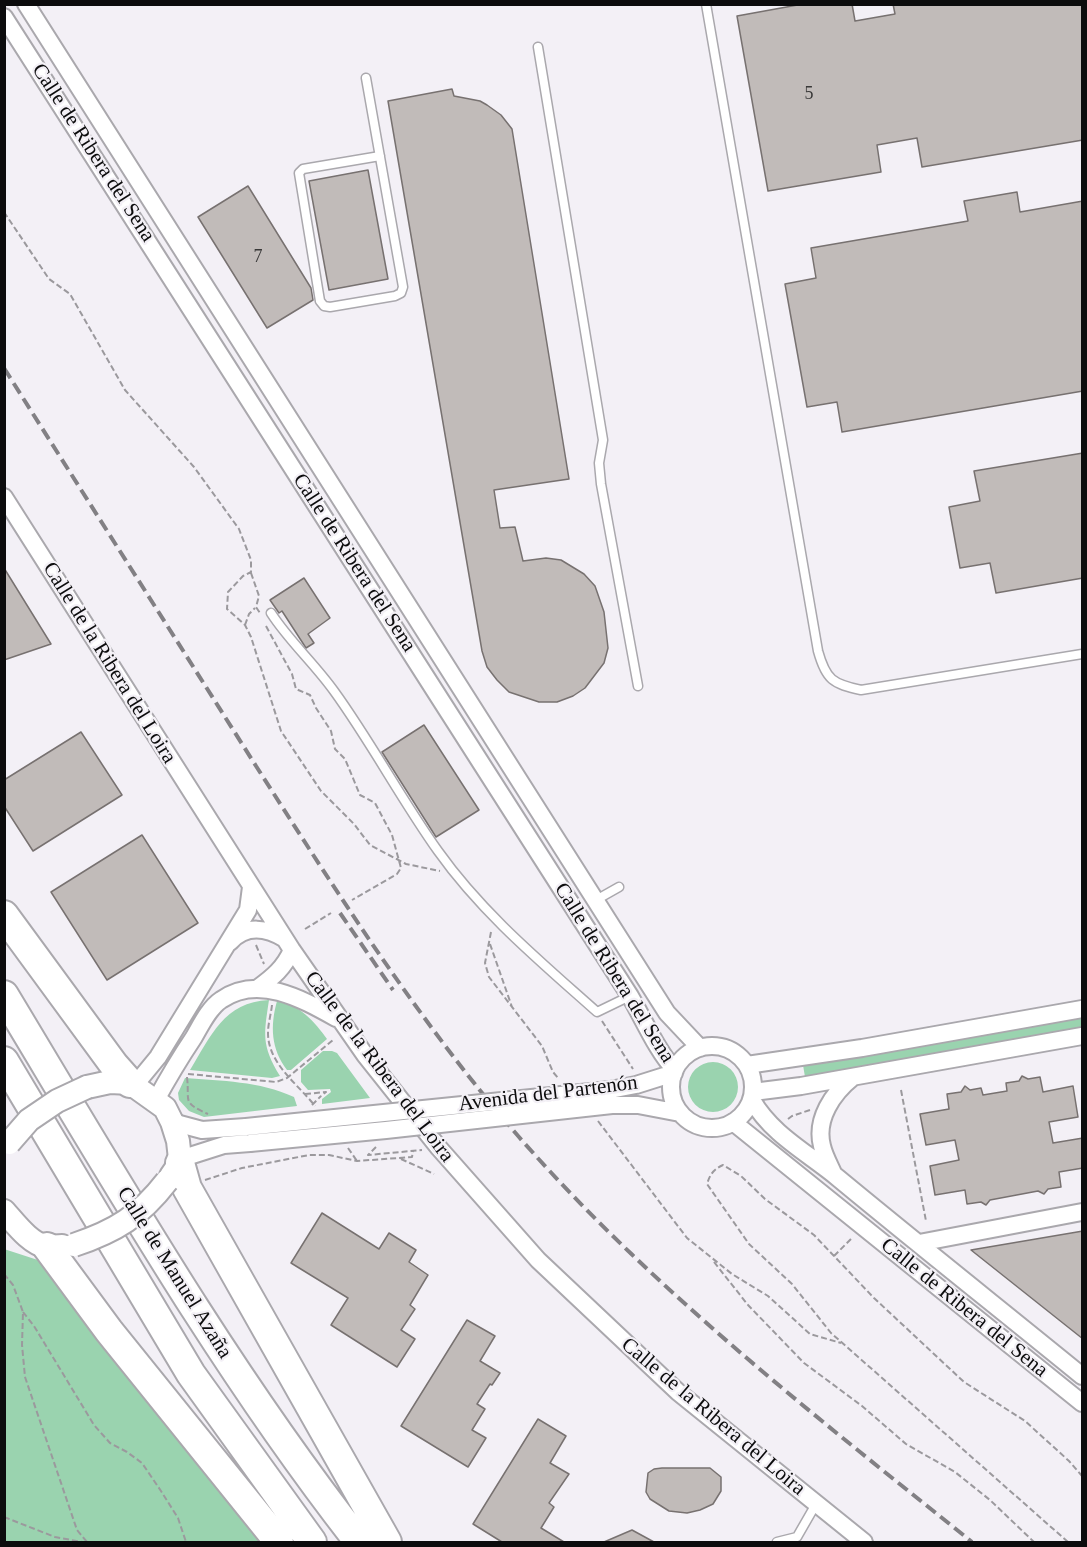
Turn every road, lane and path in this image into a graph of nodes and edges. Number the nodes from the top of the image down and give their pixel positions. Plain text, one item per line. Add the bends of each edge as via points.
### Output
1 (27, 4) edge
2 (706, 4) edge
3 (4, 17) edge
4 (538, 47) dead end
5 (31, 57) junction
6 (366, 78) dead end
7 (102, 125) junction
8 (380, 156) junction
9 (4, 212) edge
10 (4, 497) edge
11 (251, 572) junction
12 (256, 607) junction
13 (260, 613) dead end
14 (271, 613) dead end
15 (264, 623) dead end
16 (245, 625) junction
17 (1083, 654) edge
18 (638, 686) dead end
19 (399, 861) junction
20 (454, 870) junction
21 (251, 887) junction
22 (619, 887) dead end
23 (352, 900) dead end
24 (596, 900) junction
25 (331, 913) dead end
26 (491, 914) junction
27 (4, 915) edge
28 (305, 929) dead end
29 (490, 942) junction
30 (256, 944) dead end
31 (289, 945) junction
32 (225, 947) junction
33 (267, 973) dead end
34 (258, 988) junction
35 (4, 995) edge
36 (630, 996) junction
37 (274, 997) dead end
38 (1083, 1009) edge
39 (513, 1010) junction
40 (597, 1012) junction
41 (340, 1019) junction
42 (1083, 1036) edge
43 (333, 1040) dead end
44 (700, 1048) junction
45 (4, 1061) edge
46 (747, 1065) junction
47 (633, 1069) dead end
48 (674, 1072) junction
49 (853, 1077) junction
50 (287, 1078) junction
51 (561, 1080) dead end
52 (125, 1083) junction
53 (901, 1090) dead end
54 (305, 1094) dead end
55 (752, 1096) junction
56 (611, 1098) junction
57 (156, 1100) junction
58 (312, 1105) dead end
59 (816, 1110) dead end
60 (680, 1113) junction
61 (211, 1115) dead end
62 (598, 1121) dead end
63 (786, 1121) dead end
64 (172, 1122) junction
65 (733, 1122) junction
66 (248, 1135) junction
67 (381, 1143) dead end
68 (7, 1146) edge
69 (401, 1159) junction
70 (181, 1172) junction
71 (434, 1174) dead end
72 (833, 1174) junction
73 (4, 1211) edge
74 (1083, 1212) edge
75 (926, 1221) dead end
76 (4, 1230) edge
77 (852, 1239) dead end
78 (49, 1242) junction
79 (919, 1243) junction
80 (834, 1256) junction
81 (712, 1260) junction
82 (4, 1274) edge
83 (23, 1312) junction
84 (842, 1343) junction
85 (1083, 1376) edge
86 (1083, 1403) edge
87 (1083, 1476) edge
88 (816, 1504) junction
89 (4, 1517) edge
90 (82, 1542) edge
91 (87, 1542) edge
92 (186, 1542) edge
93 (279, 1542) edge
94 (312, 1542) edge
95 (359, 1542) edge
96 (387, 1542) edge
97 (777, 1542) edge
98 (864, 1542) edge
99 (1034, 1542) edge
100 (1068, 1542) edge

1 - 7 street, Calle de Ribera del Sena
2 - 17 lane via 823,668 838,685 861,690
3 - 5 street, Calle de Ribera del Sena
4 - 18 lane via 603,440 601,484
5 - 7 street, Calle de Ribera del Sena via 53,73 84,123 91,127
5 - 36 street, Calle de Ribera del Sena
6 - 8 lane
7 - 24 street, Calle de Ribera del Sena
8 - 8 lane via 401,293 324,306 320,301 299,173 303,169
9 - 11 path via 49,279 70,294 125,390 194,467 239,529 251,560
10 - 21 street, Calle de la Ribera del Loira
11 - 12 path via 259,596
11 - 16 path via 228,592 227,609
12 - 13 path
12 - 16 path
14 - 20 lane via 334,691
15 - 19 path via 296,689 310,695 330,730 335,749 345,759 360,795 375,803 392,835
16 - 19 path via 281,731 321,791 370,845
19 - 20 path via 431,870
19 - 23 path via 397,874
20 - 26 lane
21 - 31 street, Calle de la Ribera del Loira
21 - 32 street via 249,910
22 - 24 lane
24 - 44 street, Calle de Ribera del Sena via 667,1013
25 - 28 path
26 - 29 path
26 - 40 lane
27 - 52 highway
29 - 39 path
29 - 39 path via 485,963 489,978
30 - 33 path
31 - 32 street via 270,930 258,928 247,930
31 - 34 street via 287,963
31 - 41 street, Calle de la Ribera del Loira
32 - 52 street via 158,1057
34 - 41 street via 307,1001
34 - 57 street via 233,993 219,1001
35 - 95 highway, Calle de Manuel Azaña via 201,1319 313,1484
36 - 40 lane
36 - 48 street, Calle de Ribera del Sena
37 - 50 path via 268,1034
38 - 46 street
39 - 51 path via 542,1046 553,1072
40 - 47 path
41 - 88 street, Calle de la Ribera del Loira via 438,1148 538,1260 678,1392
42 - 49 street
43 - 50 path
44 - 46 street via 727,1048
44 - 48 street via 685,1056
45 - 94 highway, Calle de Manuel Azaña via 191,1374
46 - 55 street via 753,1078
48 - 56 street, Avenida del Partenón
48 - 60 street via 671,1085
49 - 55 street
49 - 72 street via 837,1090 822,1125 821,1145
50 - 61 path via 276,1082 184,1074 189,1103
52 - 57 street
52 - 68 street, bridge via 87,1087 57,1101 28,1120
53 - 75 path
54 - 58 path, bridge via 326,1092
55 - 65 street via 745,1113
55 - 72 street, Calle de Ribera del Sena via 761,1116
56 - 60 street, Avenida del Partenón
56 - 66 street, Avenida del Partenón, bridge via 386,1131
57 - 64 street
59 - 63 path
60 - 65 street via 709,1128
62 - 81 path via 687,1238
64 - 66 street, Avenida del Partenón via 202,1131
64 - 70 street
65 - 86 street, Calle de Ribera del Sena
66 - 70 street, Avenida del Partenón
67 - 69 path via 368,1155 413,1152 411,1157
69 - 70 path via 357,1161 309,1155 242,1168
69 - 71 path
70 - 78 street, bridge via 151,1202 101,1236
70 - 96 highway
72 - 79 street, Calle de Ribera del Sena
73 - 78 street
74 - 79 street
76 - 78 street
77 - 80 path
78 - 93 highway via 109,1331
79 - 85 street, Calle de Ribera del Sena
80 - 84 path via 741,1176 723,1165 710,1175 707,1184 749,1244 792,1284
80 - 87 path via 964,1382 1025,1421
81 - 84 path via 768,1296 810,1334
81 - 99 path via 748,1305 804,1363 906,1444 955,1472
82 - 83 path via 13,1285
83 - 91 path via 25,1377 77,1530
83 - 92 path via 94,1425 110,1443 142,1463 178,1518
84 - 100 path
88 - 97 lane via 797,1537
88 - 98 street, Calle de la Ribera del Loira
89 - 90 path via 55,1537

